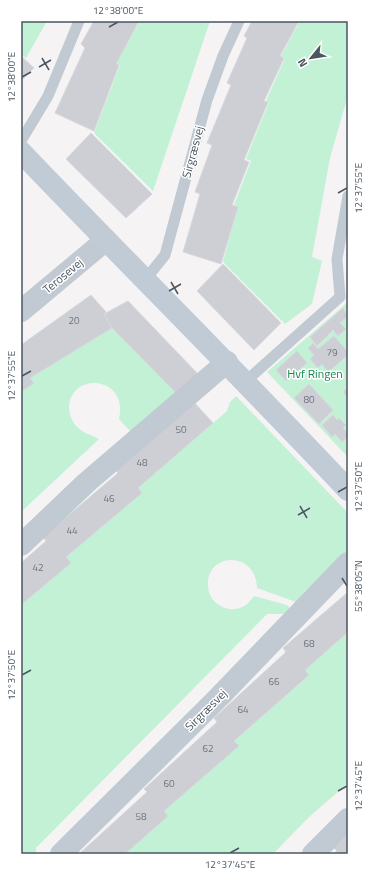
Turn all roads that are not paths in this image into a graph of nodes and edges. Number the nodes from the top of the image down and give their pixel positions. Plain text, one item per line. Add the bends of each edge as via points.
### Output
1 (79, 21) edge
2 (239, 21) edge
3 (21, 141) edge
4 (21, 152) edge
5 (348, 196) edge
6 (106, 240) junction
7 (145, 280) junction
8 (348, 289) edge
9 (340, 297) junction
10 (21, 311) edge
11 (227, 362) junction
12 (246, 381) junction
13 (348, 490) edge
14 (21, 545) edge
15 (348, 563) edge
16 (348, 819) edge
17 (61, 854) edge
18 (313, 854) edge

1 - 3 lane via 48,96
2 - 7 lane, Sirgræsvej via 207,100 165,254
4 - 6 street
5 - 9 lane via 337,259
6 - 7 street
6 - 10 street, Terosevej
7 - 11 street
8 - 9 lane
9 - 12 lane
11 - 12 street
11 - 14 street via 86,483
12 - 13 street
15 - 17 street, Sirgræsvej via 220,696
16 - 18 street

